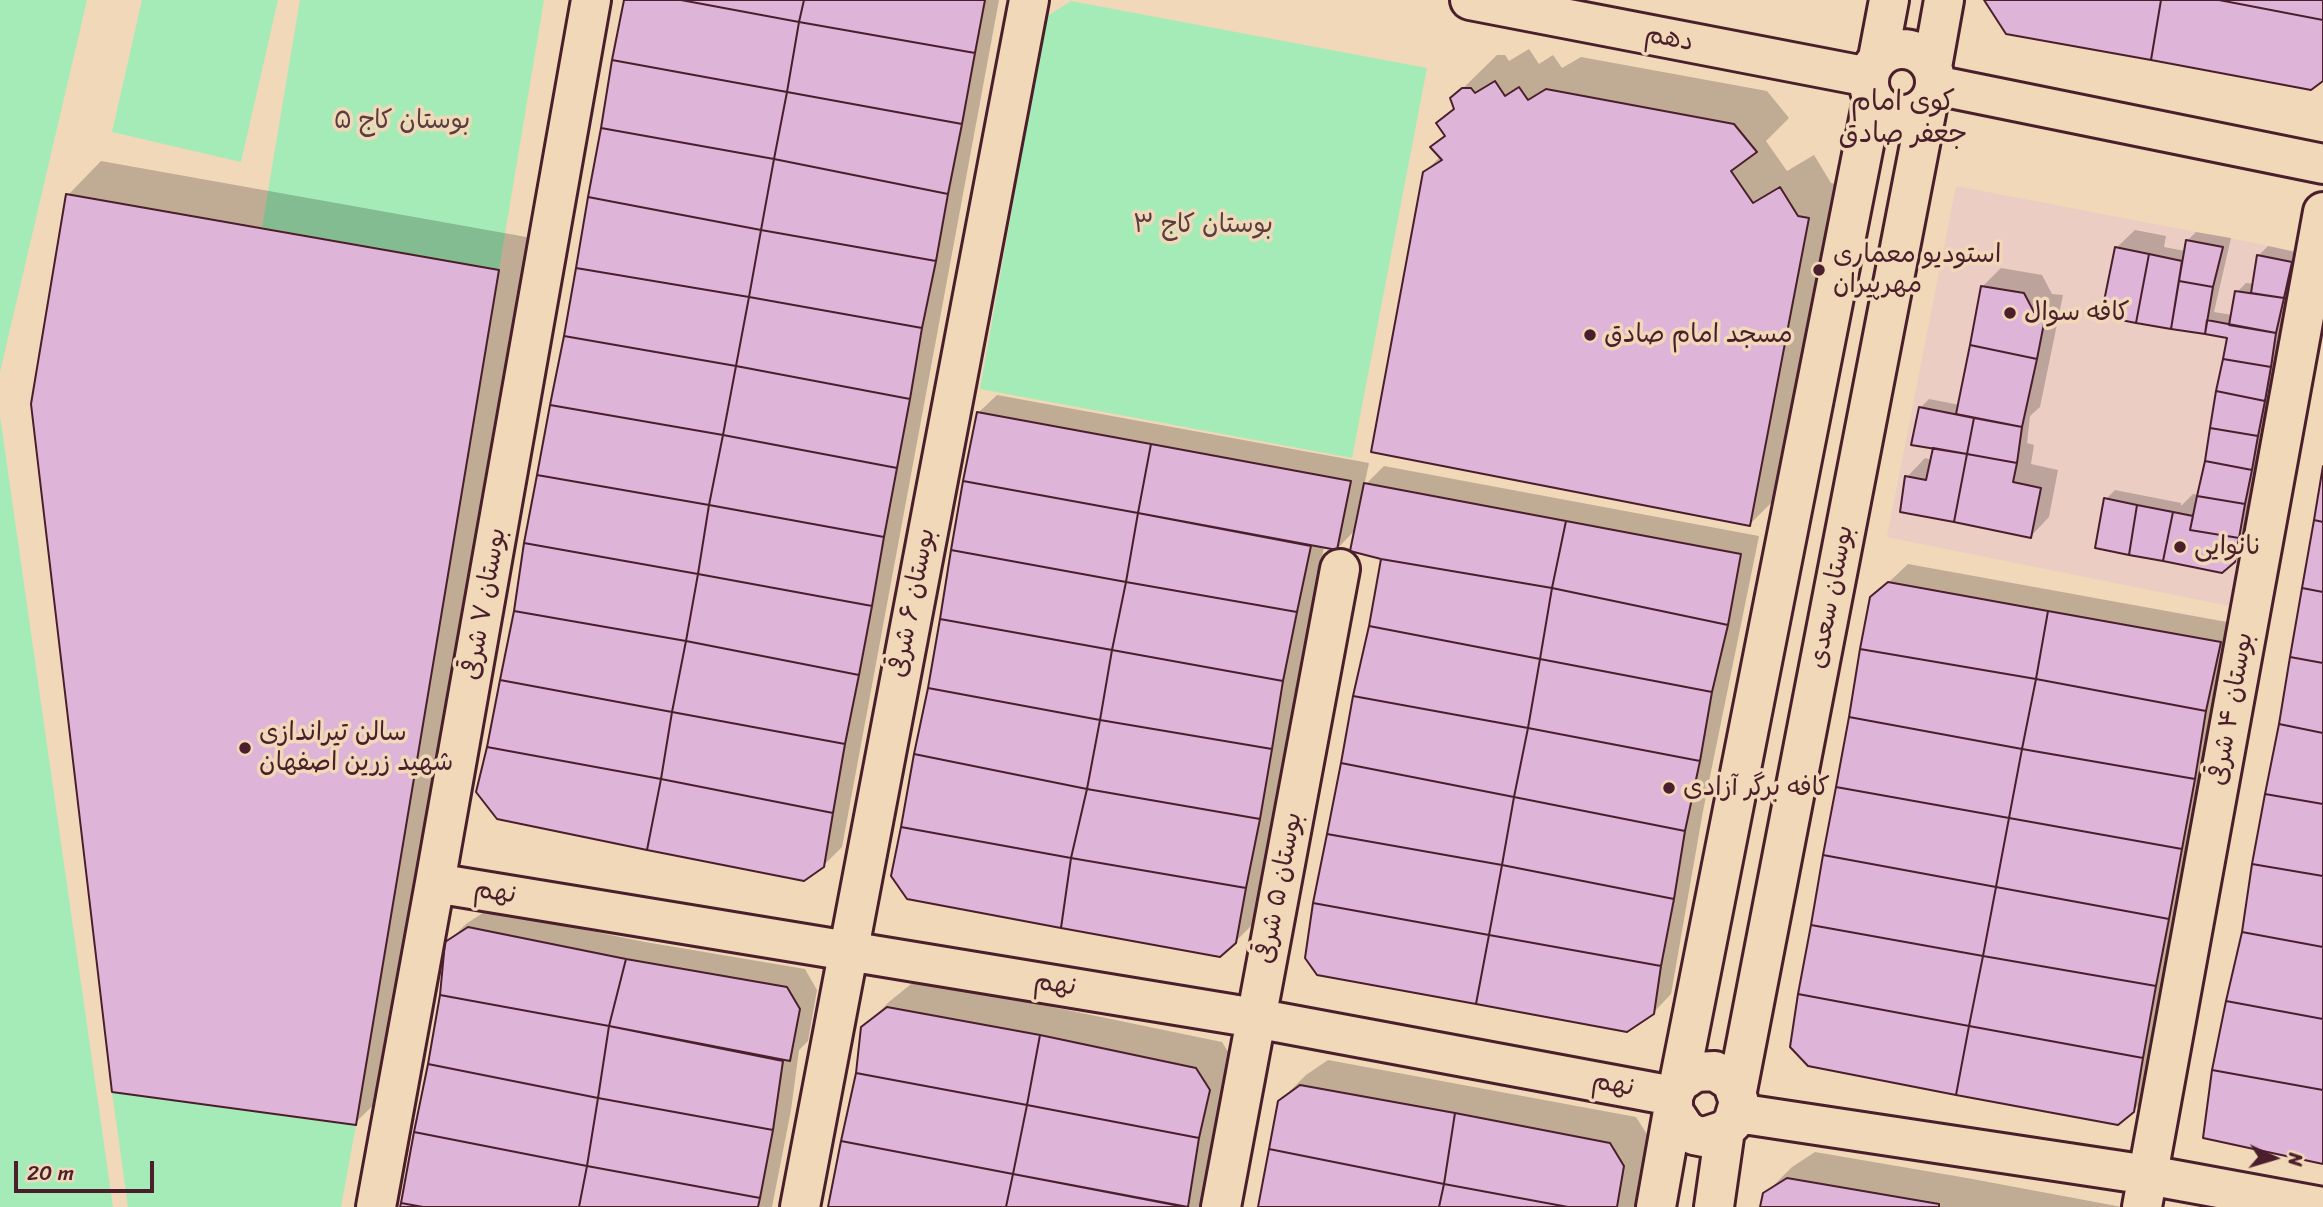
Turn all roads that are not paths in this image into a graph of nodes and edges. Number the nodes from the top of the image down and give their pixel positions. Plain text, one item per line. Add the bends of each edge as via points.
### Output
1 (591, 0) edge
2 (1029, 0) edge
3 (1470, 0) edge
4 (1889, 0) edge
5 (1944, 0) edge
6 (1873, 78) junction
7 (1932, 85) junction
8 (2323, 164) edge
9 (2323, 212) edge
10 (1340, 569) dead end
11 (435, 883) junction
12 (847, 951) junction
13 (1255, 1018) junction
14 (1675, 1097) junction
15 (1733, 1111) junction
16 (2145, 1191) edge
17 (376, 1207) edge
18 (800, 1207) edge
19 (1221, 1207) edge
20 (1656, 1207) edge
21 (1714, 1207) edge
22 (2322, 1207) edge

1 - 11 street, بوستان ۷ شرقی
2 - 12 street, بوستان ۶ شرقی
3 - 6 street, دهم
4 - 6 street
5 - 7 street, بوستان سعدی
6 - 7 street via 1897,48 1908,48 1926,58
6 - 7 street via 1880,107 1899,115 1910,115
6 - 14 street
7 - 8 street
7 - 15 street, بوستان سعدی
9 - 16 street, بوستان ۴ شرقی
10 - 13 street, بوستان ۵ شرقی
11 - 12 street, نهم
11 - 17 street, بوستان ۷ شرقی
12 - 13 street, نهم
12 - 18 street, بوستان ۶ شرقی
13 - 14 street, نهم
13 - 19 street, بوستان ۵ شرقی
14 - 15 street via 1685,1129 1694,1135 1704,1137
14 - 15 street via 1695,1072 1715,1071 1732,1082
14 - 20 street
15 - 16 street
15 - 21 street, بوستان سعدی
16 - 22 street

